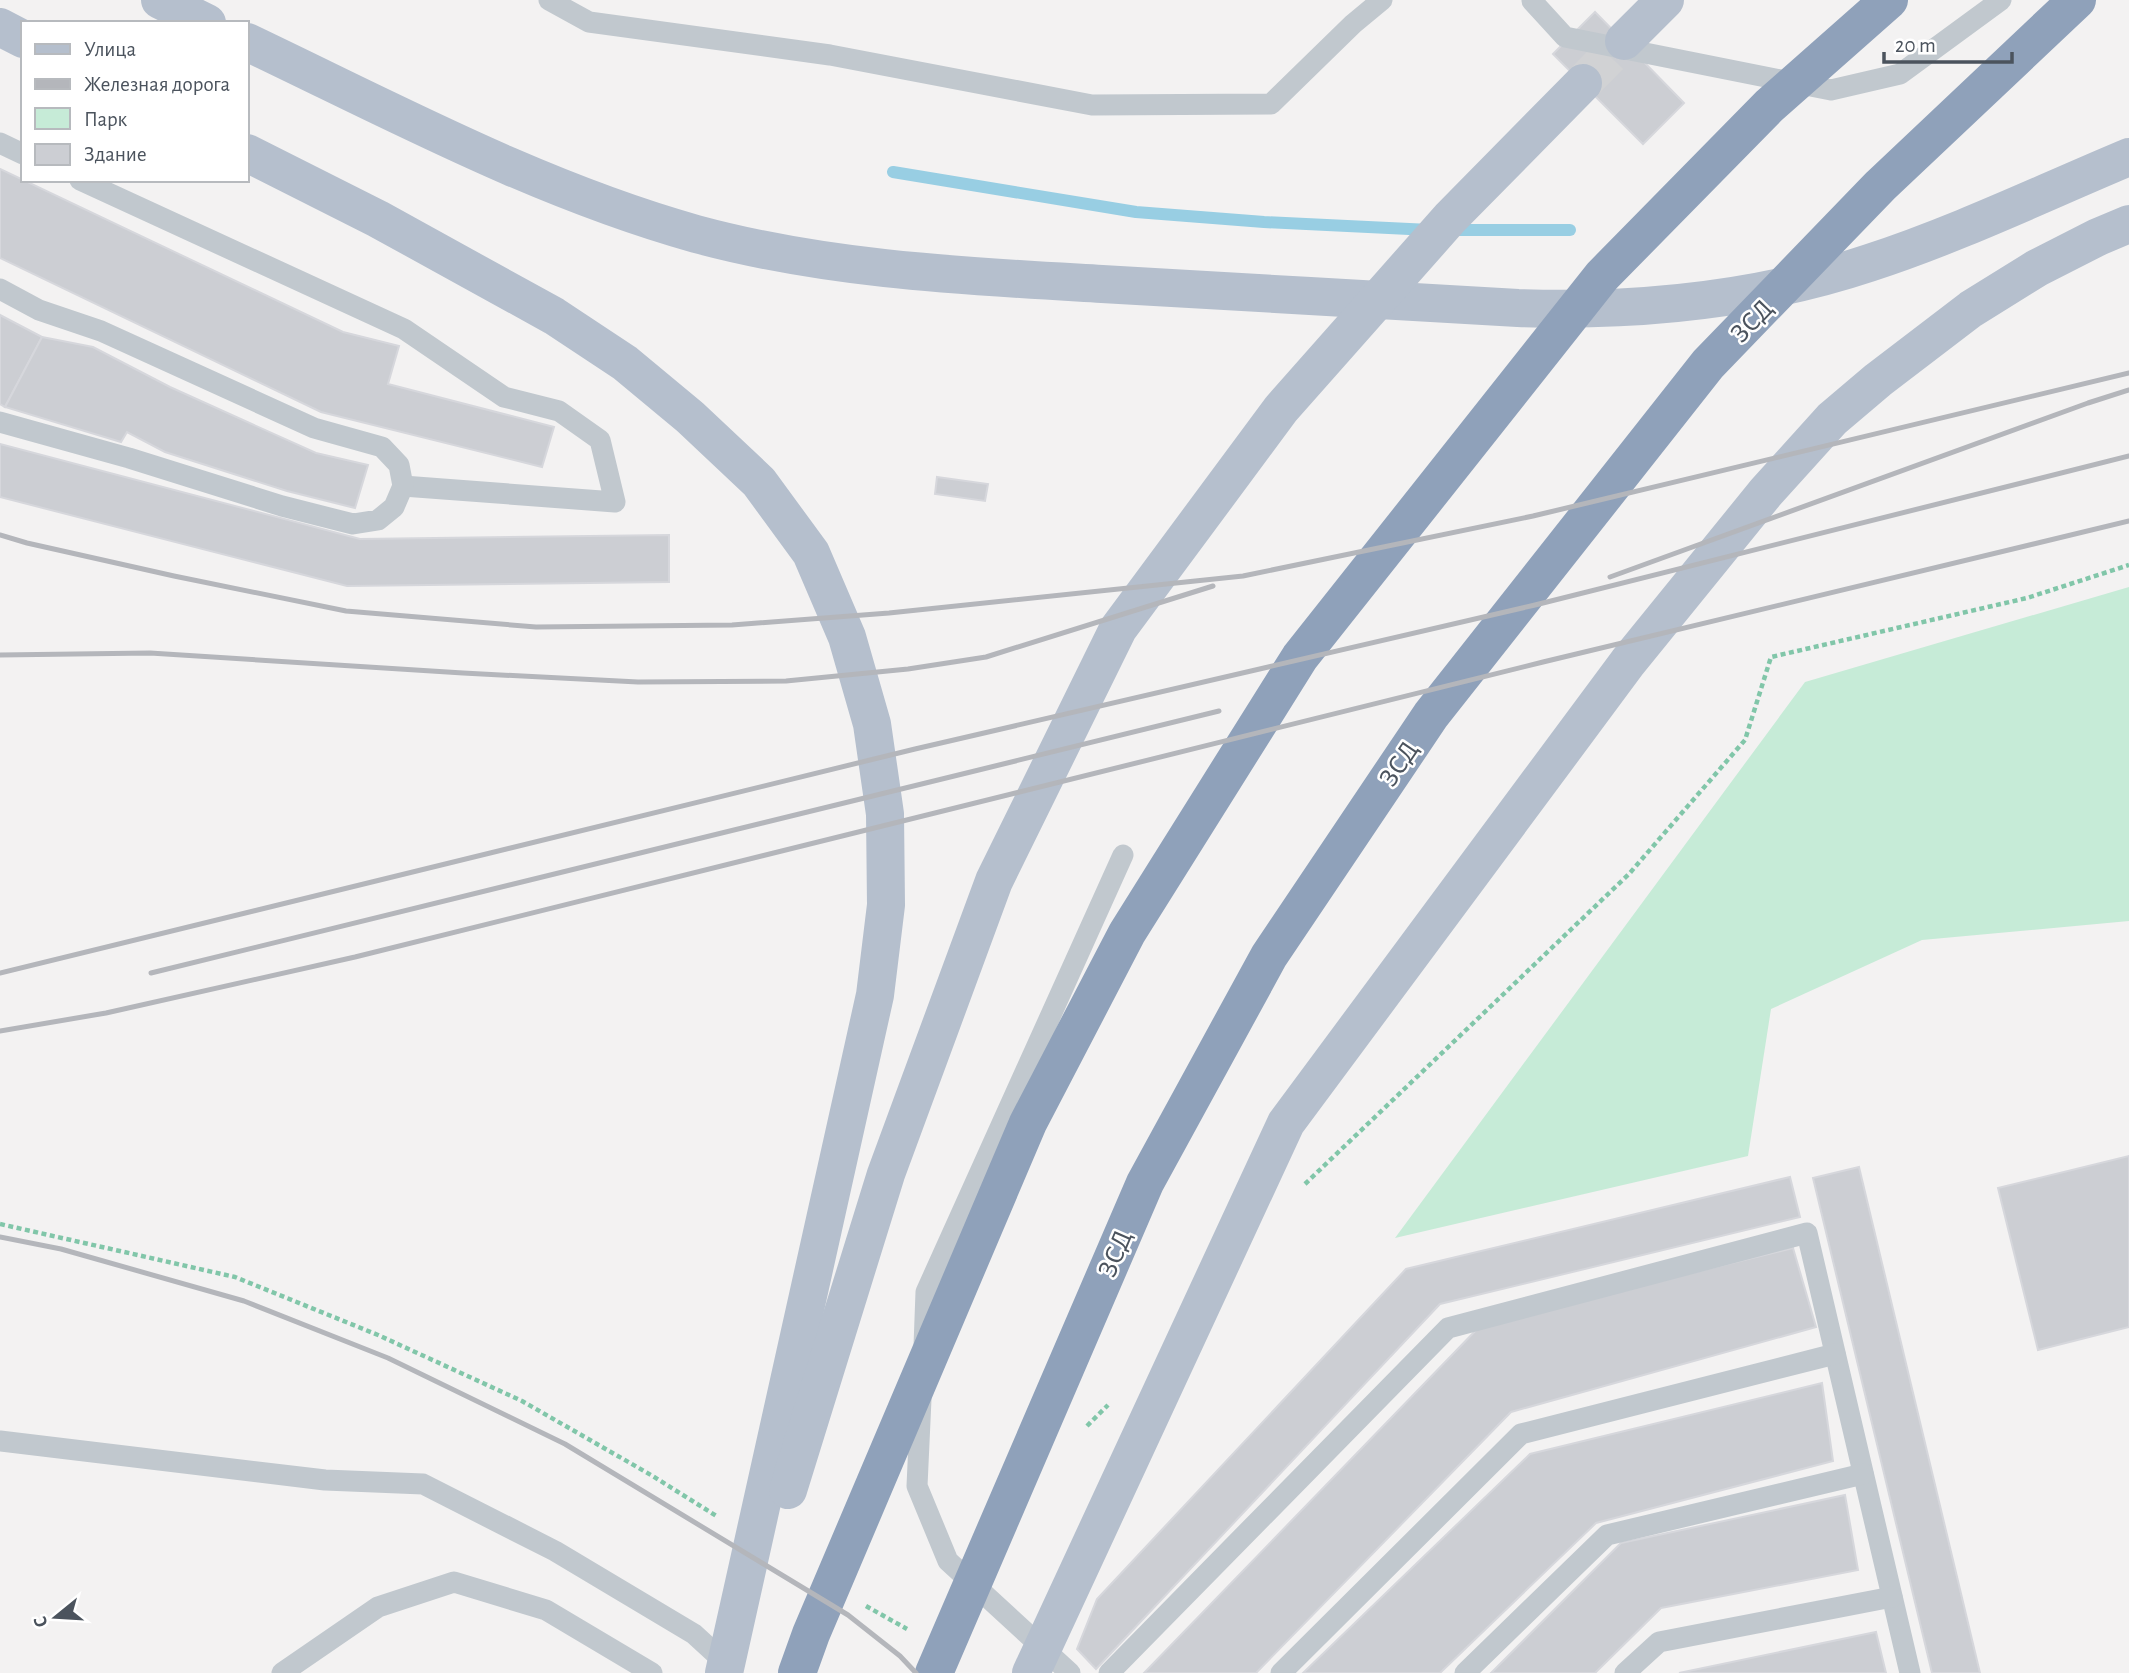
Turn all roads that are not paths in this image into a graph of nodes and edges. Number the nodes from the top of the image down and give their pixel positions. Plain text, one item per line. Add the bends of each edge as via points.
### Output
1 (160, 0) edge
2 (549, 0) edge
3 (1382, 0) edge
4 (1665, 0) edge
5 (1889, 0) edge
6 (2001, 0) edge
7 (2077, 0) edge
8 (1532, 1) edge
9 (203, 21) edge
10 (0, 27) edge
11 (21, 38) edge
12 (1624, 41) tunnel mouth
13 (248, 42) edge
14 (1583, 83) tunnel mouth
15 (0, 144) edge
16 (21, 153) edge
17 (248, 154) edge
18 (2129, 157) edge
19 (84, 182) edge
20 (2129, 224) edge
21 (0, 289) edge
22 (0, 422) edge
23 (403, 486) junction
24 (1122, 855) dead end
25 (1835, 1354) junction
26 (0, 1441) edge
27 (1863, 1474) junction
28 (1892, 1597) junction
29 (282, 1673) edge
30 (652, 1673) edge
31 (724, 1673) edge
32 (734, 1673) edge
33 (797, 1673) edge
34 (934, 1673) edge
35 (1031, 1673) edge
36 (1070, 1673) edge
37 (1109, 1673) edge
38 (1281, 1673) edge
39 (1465, 1673) edge
40 (1625, 1673) edge
41 (1910, 1673) edge

1 - 9 main road
2 - 3 lane via 589,22 831,55 1106,105 1271,104
4 - 12 main road
5 - 33 highway via 1769,106 1602,276 1300,657 1127,933 1028,1124
6 - 8 lane via 1900,74 1831,90 1565,37
7 - 34 highway, ЗСД via 1880,186 1708,364 1423,726 1269,956 1144,1182
10 - 11 main road
13 - 18 main road via 502,163 648,219 800,257 955,276 1531,309 1670,305 1771,290 1869,263
14 - 32 main road via 1450,218 1281,410 1118,629 994,881 975,932 886,1174
15 - 16 lane
17 - 31 main road via 522,298 625,363 759,482 811,554 847,637 872,724 885,814 884,918 875,995
19 - 23 lane via 404,329 504,397 559,411 600,440 615,502
20 - 35 main road via 2037,268 1971,309 1841,411 1766,492 1628,662 1286,1123
21 - 23 lane via 314,428 382,447 400,465
22 - 23 lane via 353,524 378,520 394,507
24 - 36 lane via 926,1293 917,1486 948,1561
25 - 27 lane
25 - 37 lane via 1807,1233 1448,1328
25 - 38 lane via 1521,1434
26 - 32 lane via 325,1480 423,1484 555,1551 694,1634
27 - 28 lane
27 - 39 lane via 1607,1535
28 - 40 lane via 1659,1642
28 - 41 lane
29 - 30 lane via 378,1606 454,1582 546,1610

